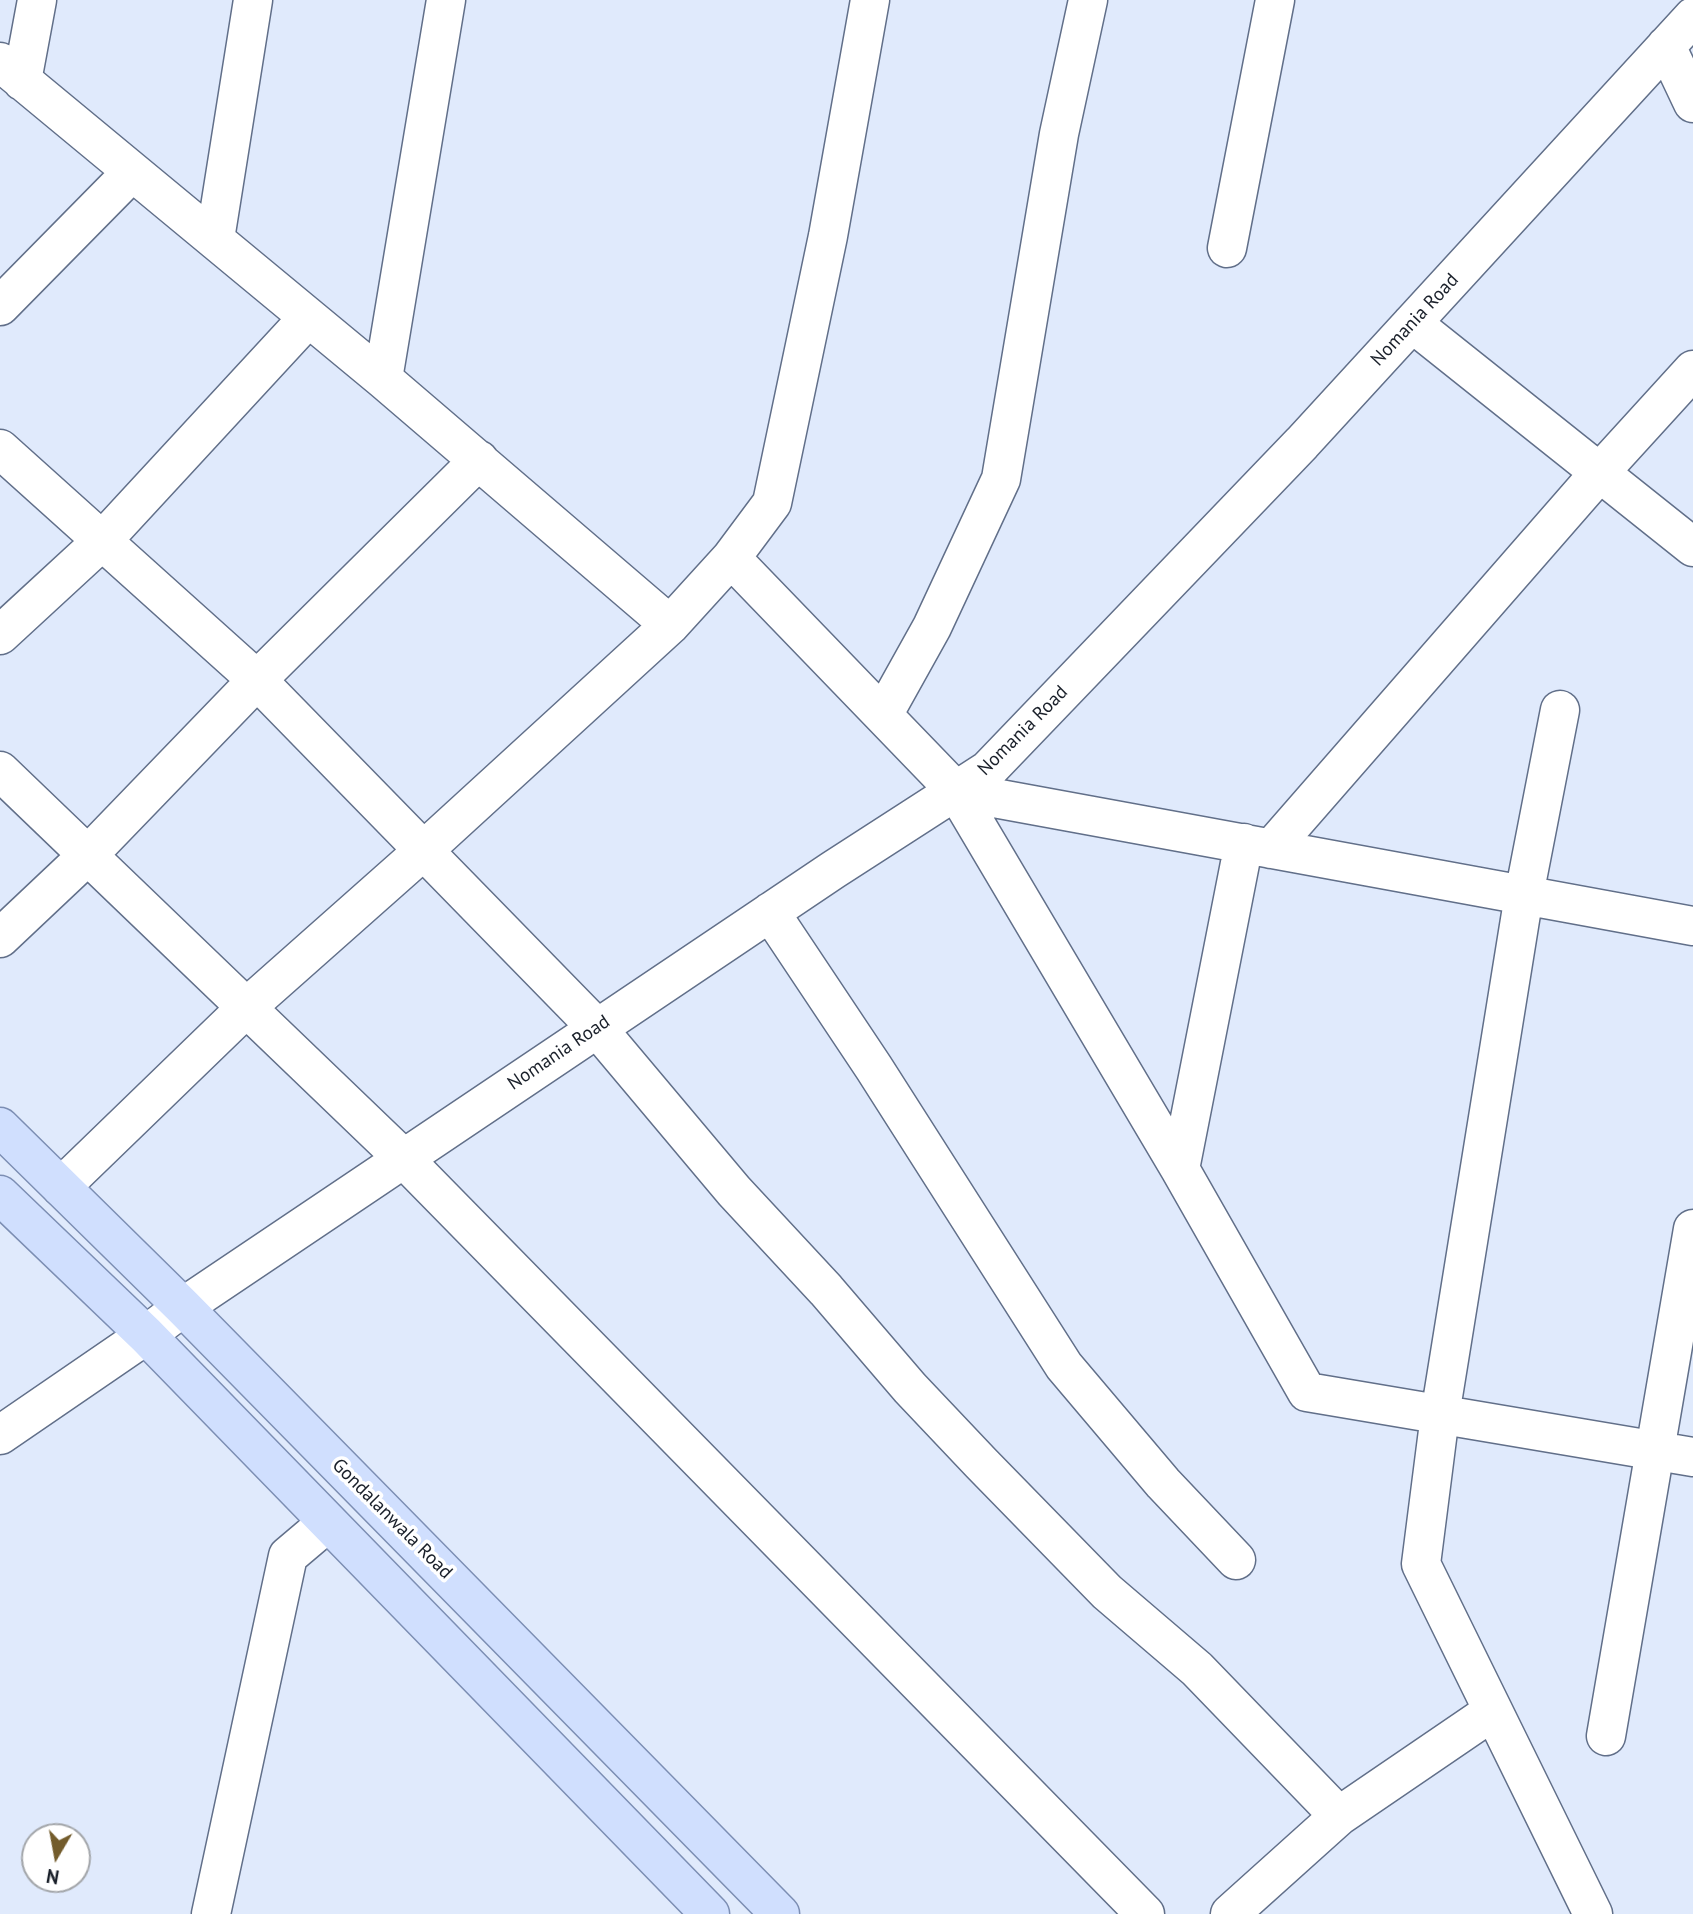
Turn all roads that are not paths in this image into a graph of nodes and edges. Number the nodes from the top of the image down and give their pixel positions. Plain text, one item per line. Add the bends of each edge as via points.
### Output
1 (37, 0) edge
2 (253, 0) edge
3 (446, 0) edge
4 (870, 0) edge
5 (1088, 0) edge
6 (1275, 0) edge
7 (1693, 18) edge
8 (1666, 46) junction
9 (11, 71) edge
10 (1693, 103) edge
11 (132, 172) junction
12 (215, 239) junction
13 (1227, 248) dead end
14 (0, 306) edge
15 (308, 318) junction
16 (1412, 323) junction
17 (1693, 370) edge
18 (383, 379) junction
19 (0, 449) edge
20 (480, 460) junction
21 (1601, 471) junction
22 (102, 541) junction
23 (1693, 547) edge
24 (731, 558) junction
25 (670, 625) junction
26 (0, 635) edge
27 (257, 680) junction
28 (1560, 710) dead end
29 (883, 715) junction
30 (0, 771) edge
31 (956, 791) junction
32 (1257, 846) junction
33 (423, 851) junction
34 (88, 855) junction
35 (1524, 895) junction
36 (770, 912) junction
37 (1693, 926) edge
38 (0, 937) edge
39 (247, 1007) junction
40 (597, 1028) junction
41 (0, 1127) edge
42 (403, 1158) junction
43 (1180, 1169) junction
44 (61, 1187) junction
45 (0, 1195) edge
46 (1693, 1229) edge
47 (183, 1307) junction
48 (146, 1335) junction
49 (1440, 1415) junction
50 (0, 1435) edge
51 (1656, 1451) junction
52 (1693, 1457) edge
53 (327, 1522) junction
54 (1236, 1560) dead end
55 (1493, 1710) junction
56 (1606, 1736) dead end
57 (1339, 1816) junction
58 (211, 1914) edge
59 (710, 1914) edge
60 (780, 1914) edge
61 (1145, 1914) edge
62 (1230, 1914) edge
63 (1593, 1914) edge

1 - 9 street
2 - 12 street
3 - 18 street
4 - 24 street via 828,236 772,503
5 - 29 street via 1059,134 1001,479 932,627
6 - 13 street
7 - 8 street, Nomania Road
8 - 10 street
8 - 16 street, Nomania Road
9 - 11 street
11 - 12 street
11 - 14 street
12 - 15 street
15 - 18 street
15 - 22 street
16 - 21 street
16 - 31 street, Nomania Road via 989,770
17 - 21 street
18 - 20 street
19 - 22 street
20 - 25 street
20 - 27 street
21 - 23 street
21 - 32 street
22 - 26 street
22 - 27 street
24 - 25 street
24 - 29 street
25 - 33 street
27 - 33 street
27 - 34 street
28 - 35 street
29 - 31 street
30 - 34 street
31 - 32 street
31 - 36 street, Nomania Road
31 - 43 street
32 - 35 street
32 - 43 street
33 - 39 street
33 - 40 street
34 - 38 street
34 - 39 street
35 - 37 street
35 - 49 street
36 - 40 street, Nomania Road
36 - 54 street via 1064,1366 1163,1483
39 - 42 street
39 - 44 street
40 - 42 street, Nomania Road
40 - 57 street via 734,1191 910,1388 1107,1592 1196,1669
41 - 44 main road, Gondalanwala Road
42 - 47 street, Nomania Road
42 - 61 street
43 - 49 street via 1307,1392
44 - 47 main road, Gondalanwala Road
45 - 48 main road
46 - 51 street
47 - 48 street, Nomania Road
47 - 60 main road, Gondalanwala Road
48 - 50 street, Nomania Road
48 - 53 main road
49 - 51 street
49 - 55 street via 1422,1563
51 - 52 street
51 - 56 street
53 - 58 street via 288,1556
53 - 59 main road
55 - 57 street
55 - 63 street
57 - 62 street

